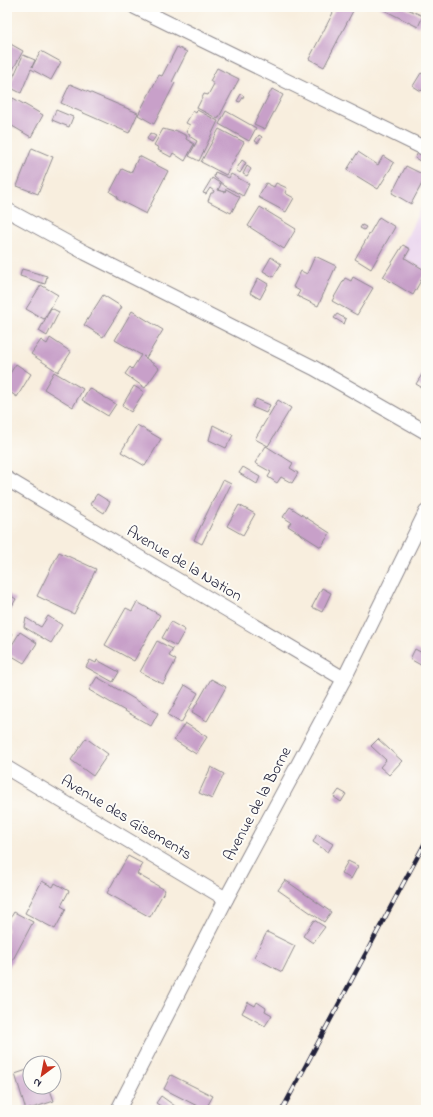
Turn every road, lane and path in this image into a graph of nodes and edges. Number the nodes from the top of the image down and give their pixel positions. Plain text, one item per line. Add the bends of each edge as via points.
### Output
1 (135, 7) edge
2 (426, 149) edge
3 (7, 210) edge
4 (426, 432) edge
5 (7, 479) edge
6 (426, 512) edge
7 (344, 679) junction
8 (7, 768) edge
9 (226, 899) junction
10 (118, 1110) edge

1 - 2 street
3 - 4 street via 86,254 314,368
5 - 7 street, Avenue de la Nation
6 - 7 street, Avenue de la Borne
7 - 9 street, Avenue de la Borne
8 - 9 street, Avenue des Gisements
9 - 10 street, Avenue de la Borne

